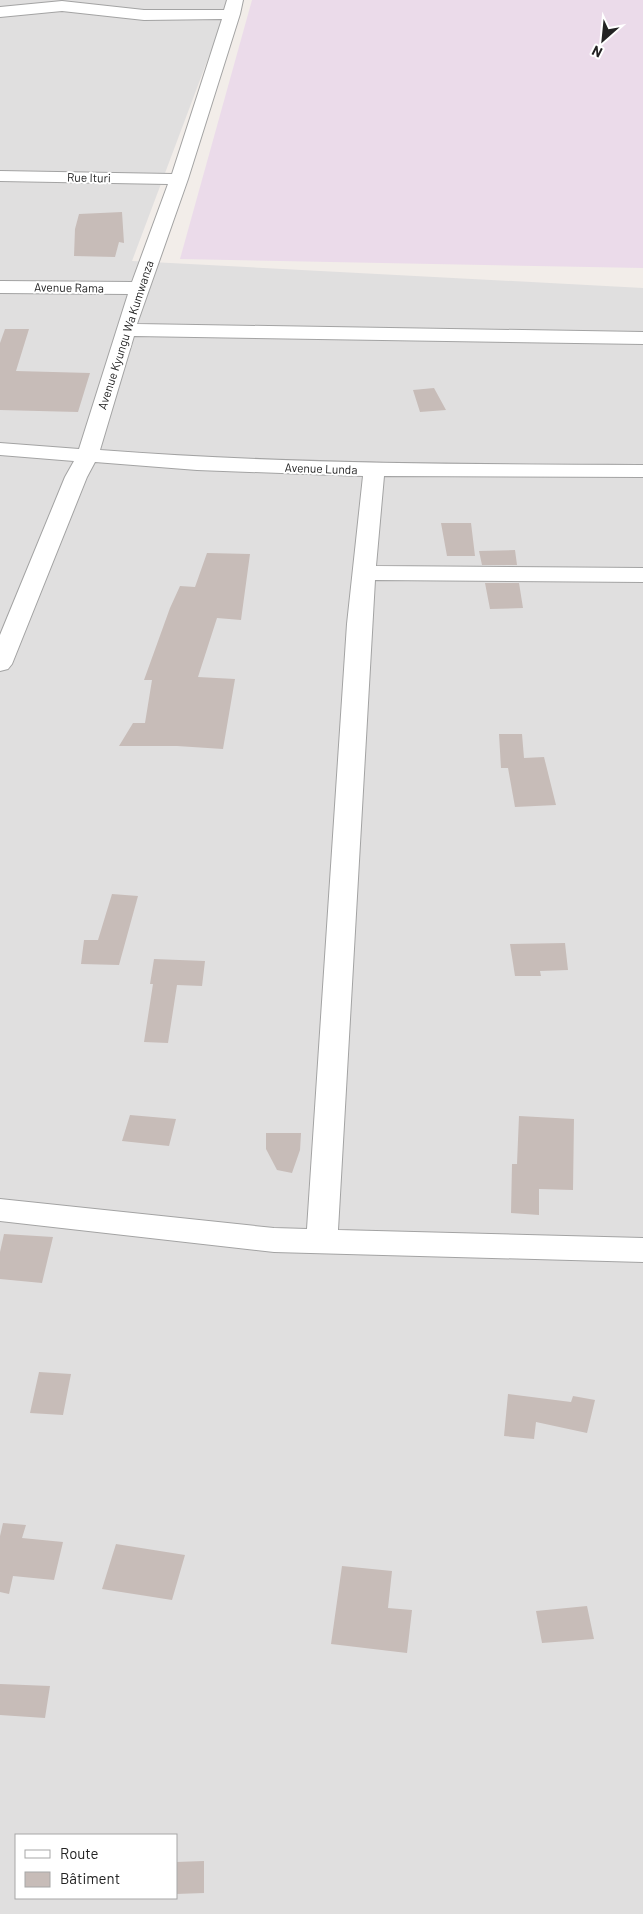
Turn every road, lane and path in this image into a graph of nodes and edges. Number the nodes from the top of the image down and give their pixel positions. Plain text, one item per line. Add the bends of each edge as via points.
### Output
1 (233, 7) edge
2 (0, 12) edge
3 (0, 176) edge
4 (179, 179) junction
5 (0, 287) edge
6 (139, 288) junction
7 (128, 330) junction
8 (643, 338) edge
9 (0, 449) edge
10 (87, 457) junction
11 (374, 470) junction
12 (643, 471) edge
13 (364, 572) junction
14 (643, 575) edge
15 (0, 664) edge
16 (0, 1210) edge
17 (322, 1242) junction
18 (643, 1250) edge

1 - 2 street via 144,15 62,6
1 - 4 street, Avenue Kyungu Wa Kumwanza
3 - 4 street, Rue Ituri
4 - 6 street, Avenue Kyungu Wa Kumwanza
5 - 6 street, Avenue Rama
6 - 7 street, Avenue Kyungu Wa Kumwanza
7 - 8 street
7 - 10 street, Avenue Kyungu Wa Kumwanza
9 - 10 street, Avenue Lunda
10 - 11 street, Avenue Lunda
10 - 15 street, Avenue Kyungu Wa Kumwanza
11 - 12 street, Avenue Lunda
11 - 13 street
13 - 14 street
13 - 17 street
16 - 17 street via 274,1240
17 - 18 street

